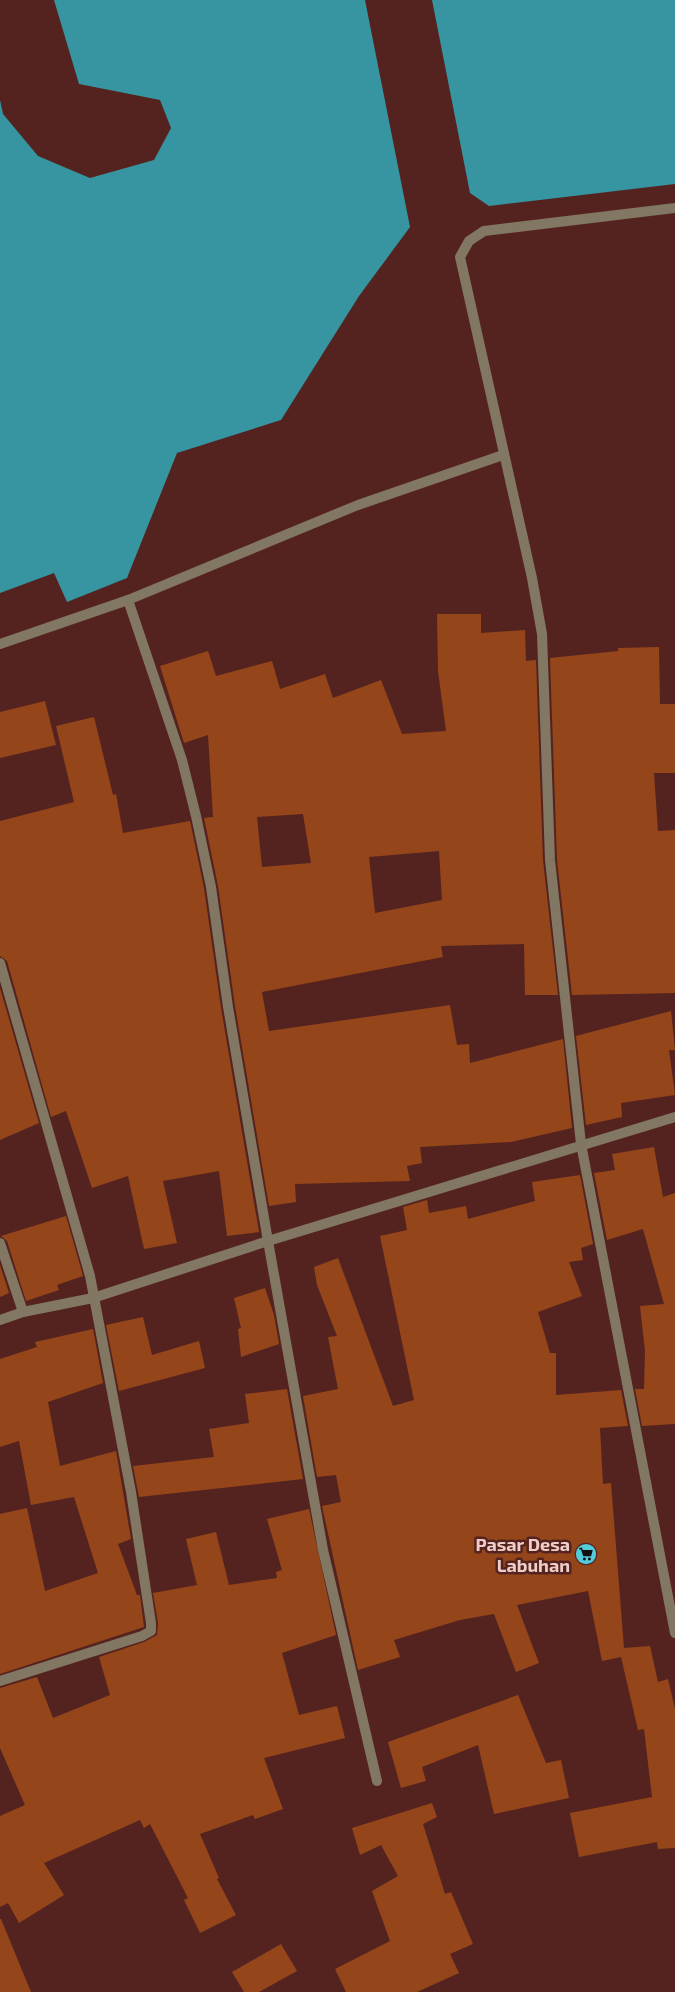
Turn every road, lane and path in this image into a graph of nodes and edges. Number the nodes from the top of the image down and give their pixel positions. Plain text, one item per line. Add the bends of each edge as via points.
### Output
1 (675, 208) edge
2 (503, 455) junction
3 (128, 600) junction
4 (0, 644) edge
5 (0, 963) edge
6 (675, 1117) edge
7 (581, 1144) junction
8 (268, 1241) junction
9 (0, 1243) edge
10 (93, 1298) junction
11 (23, 1312) junction
12 (0, 1320) edge
13 (675, 1633) edge
14 (0, 1681) edge
15 (377, 1781) dead end

1 - 2 street via 484,231 469,241 460,257
2 - 3 street via 358,505
2 - 7 street via 542,634 550,860
3 - 4 street
3 - 8 street via 182,760 196,816 211,887
5 - 10 street via 77,1228
6 - 7 street
7 - 8 street
7 - 13 street
8 - 10 street
8 - 15 street via 323,1550
9 - 11 street
10 - 11 street
10 - 14 street via 131,1492 151,1631
11 - 12 street

